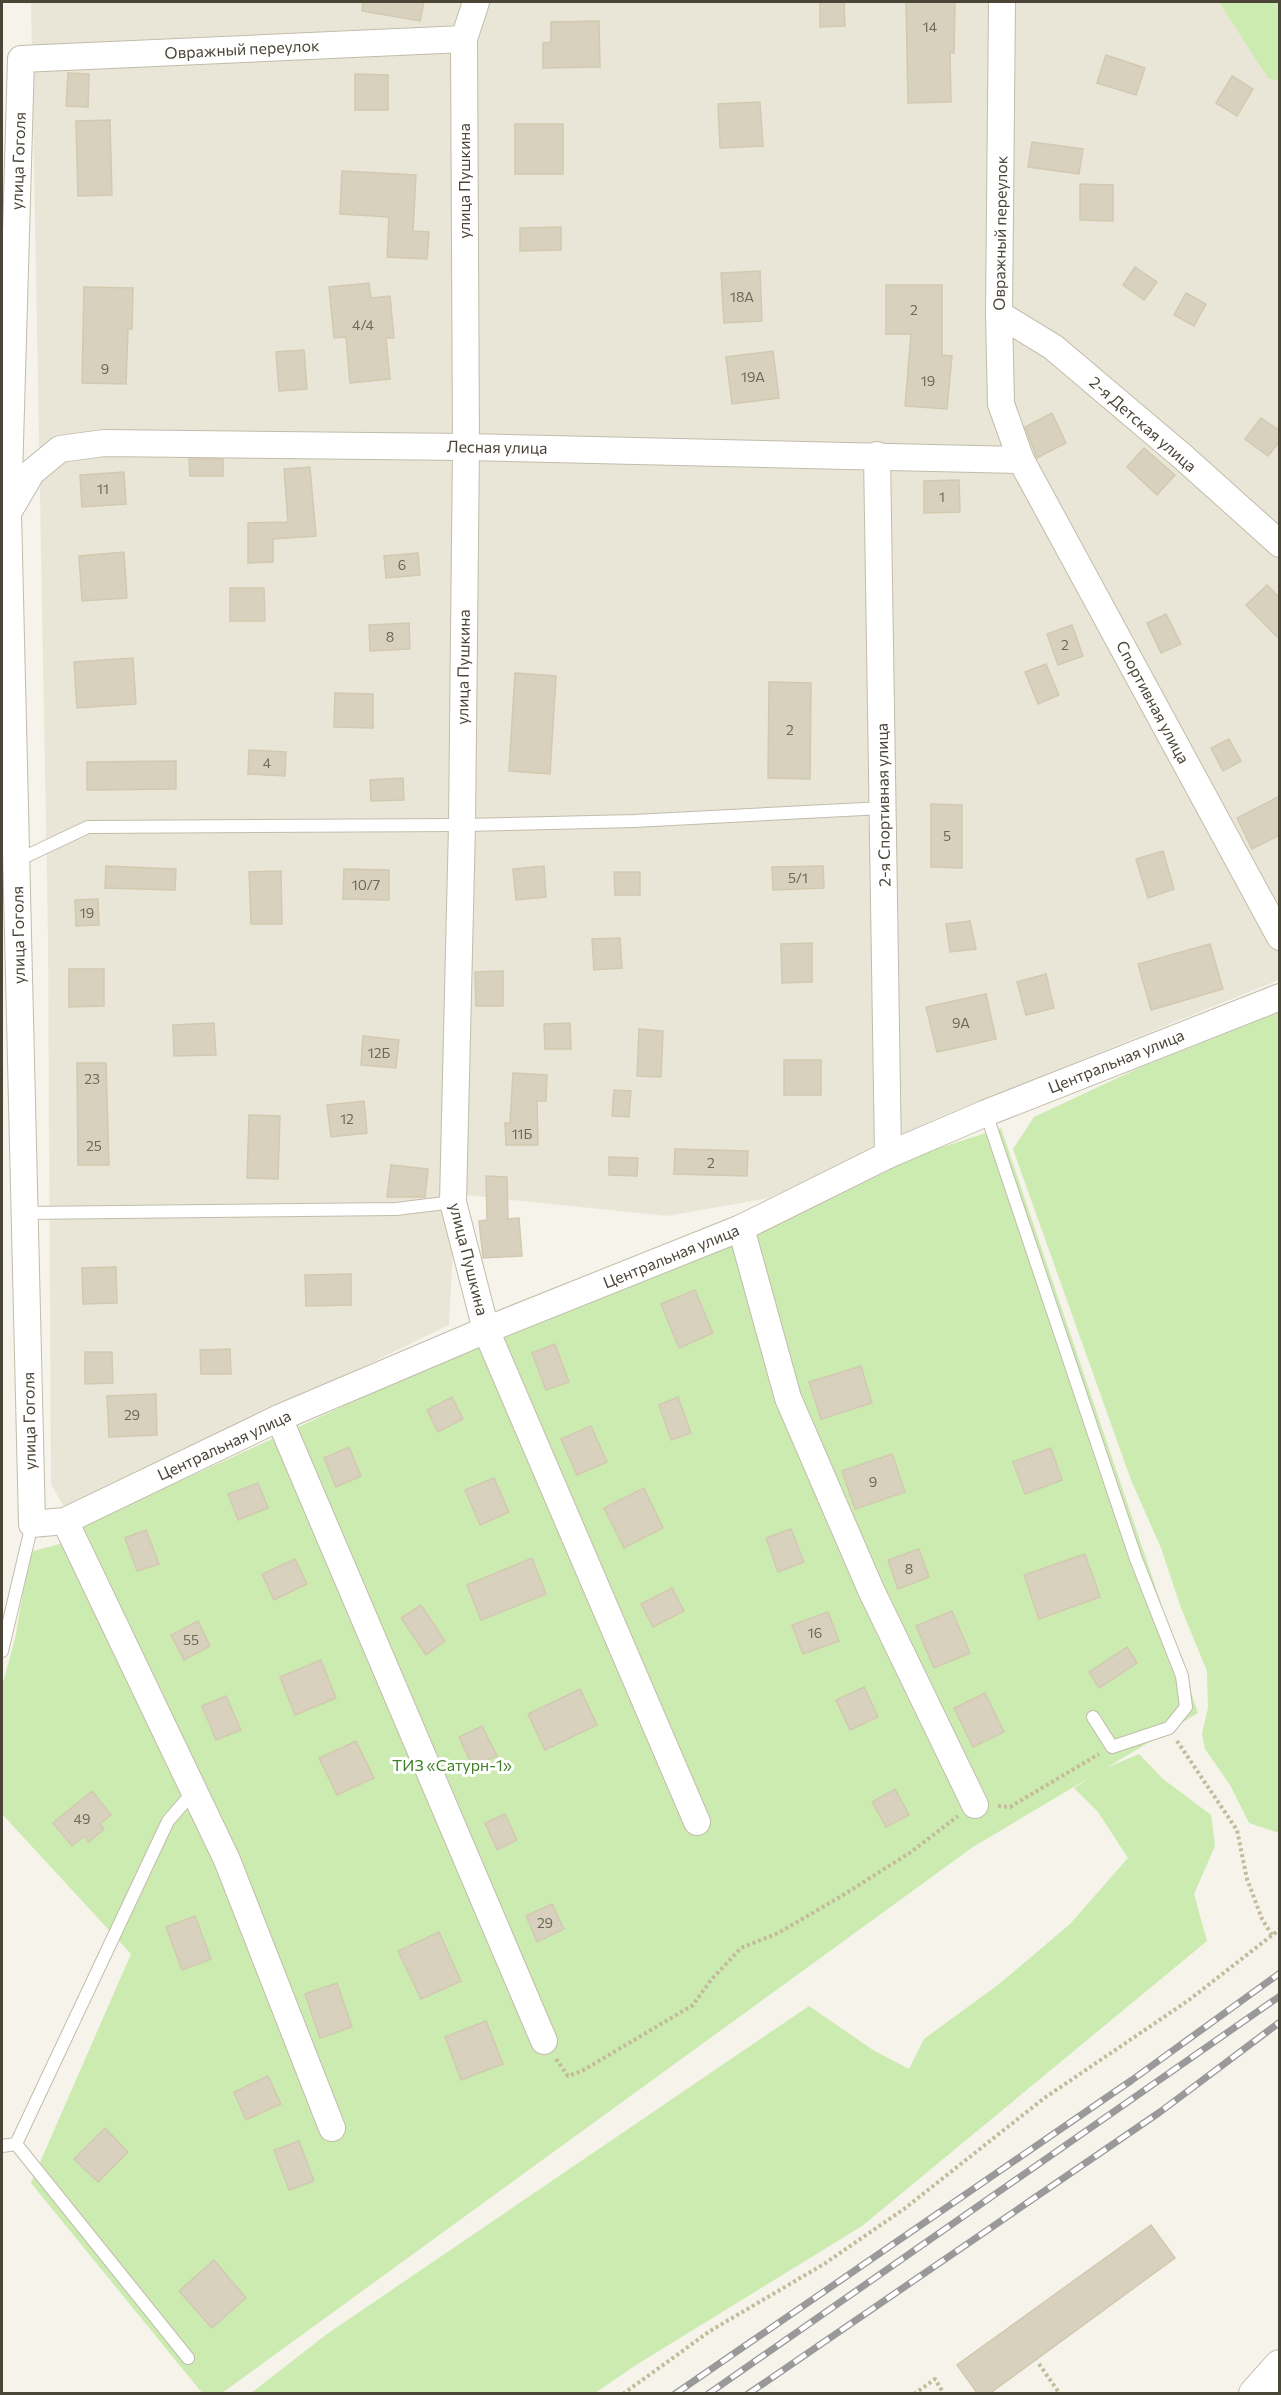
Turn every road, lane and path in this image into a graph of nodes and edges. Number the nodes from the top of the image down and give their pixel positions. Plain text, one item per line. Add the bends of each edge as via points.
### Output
1 (476, 2) edge
2 (1002, 2) edge
3 (464, 39) junction
4 (21, 59) joint
5 (999, 314) junction
6 (465, 447) junction
7 (877, 455) junction
8 (1024, 463) junction
9 (5, 517) edge
10 (1280, 544) edge
11 (883, 808) junction
12 (462, 825) junction
13 (16, 861) junction
14 (1280, 937) edge
15 (1280, 997) edge
16 (986, 1113) junction
17 (888, 1155) junction
18 (453, 1202) junction
19 (24, 1213) junction
20 (741, 1228) junction
21 (486, 1330) junction
22 (279, 1418) junction
23 (65, 1521) junction
24 (32, 1524) junction
25 (2, 1651) edge
26 (1094, 1717) dead end
27 (1169, 1728) junction
28 (1112, 1747) junction
29 (194, 1791) junction
30 (975, 1805) junction
31 (697, 1822) dead end
32 (1280, 1929) edge
33 (1272, 1935) junction
34 (544, 2041) joint
35 (332, 2128) dead end
36 (16, 2144) junction
37 (2, 2146) edge
38 (188, 2358) dead end
39 (1039, 2364) dead end
40 (1280, 2366) edge
41 (623, 2394) edge
42 (914, 2394) edge
43 (944, 2394) edge
44 (1060, 2394) edge
45 (1255, 2394) edge

1 - 3 street, улица Пушкина
2 - 5 street, Овражный переулок
3 - 4 street, Овражный переулок
3 - 6 street, улица Пушкина
4 - 9 street, улица Гоголя
5 - 8 street, Овражный переулок via 1001,404
5 - 10 street, 2-я Детская улица via 1053,347
6 - 7 street, Лесная улица
6 - 9 street, Лесная улица via 104,443 60,449 32,472
6 - 12 street, улица Пушкина
7 - 8 street, Лесная улица
7 - 11 street, 2-я Спортивная улица
8 - 14 street, Спортивная улица
9 - 13 street, улица Гоголя
11 - 12 lane
11 - 17 street, 2-я Спортивная улица
12 - 13 lane via 88,827
12 - 18 street, улица Пушкина
13 - 19 street, улица Гоголя
15 - 16 street, Центральная улица
16 - 17 street, Центральная улица
16 - 27 lane via 1136,1559 1182,1676 1186,1707
17 - 20 street, Центральная улица
18 - 19 lane via 396,1209
18 - 21 street, улица Пушкина
19 - 24 street, улица Гоголя
20 - 21 street, Центральная улица
20 - 30 street via 788,1398 871,1590
21 - 22 street, Центральная улица
21 - 31 street, улица Пушкина
22 - 23 street, Центральная улица
22 - 34 street
23 - 24 street
23 - 29 street
24 - 25 lane
26 - 28 lane
27 - 28 lane
27 - 33 path via 1237,1830 1247,1879
28 - 30 path via 1010,1807
29 - 35 street via 227,1860
29 - 36 lane via 168,1821
30 - 34 path via 840,1897 778,1933 741,1948 693,2005 582,2071 568,2076
32 - 33 path
33 - 41 path via 1189,2000 1043,2099 904,2209 824,2264 710,2331
36 - 37 lane
36 - 38 lane
39 - 44 path
40 - 45 street
42 - 43 path via 934,2379

